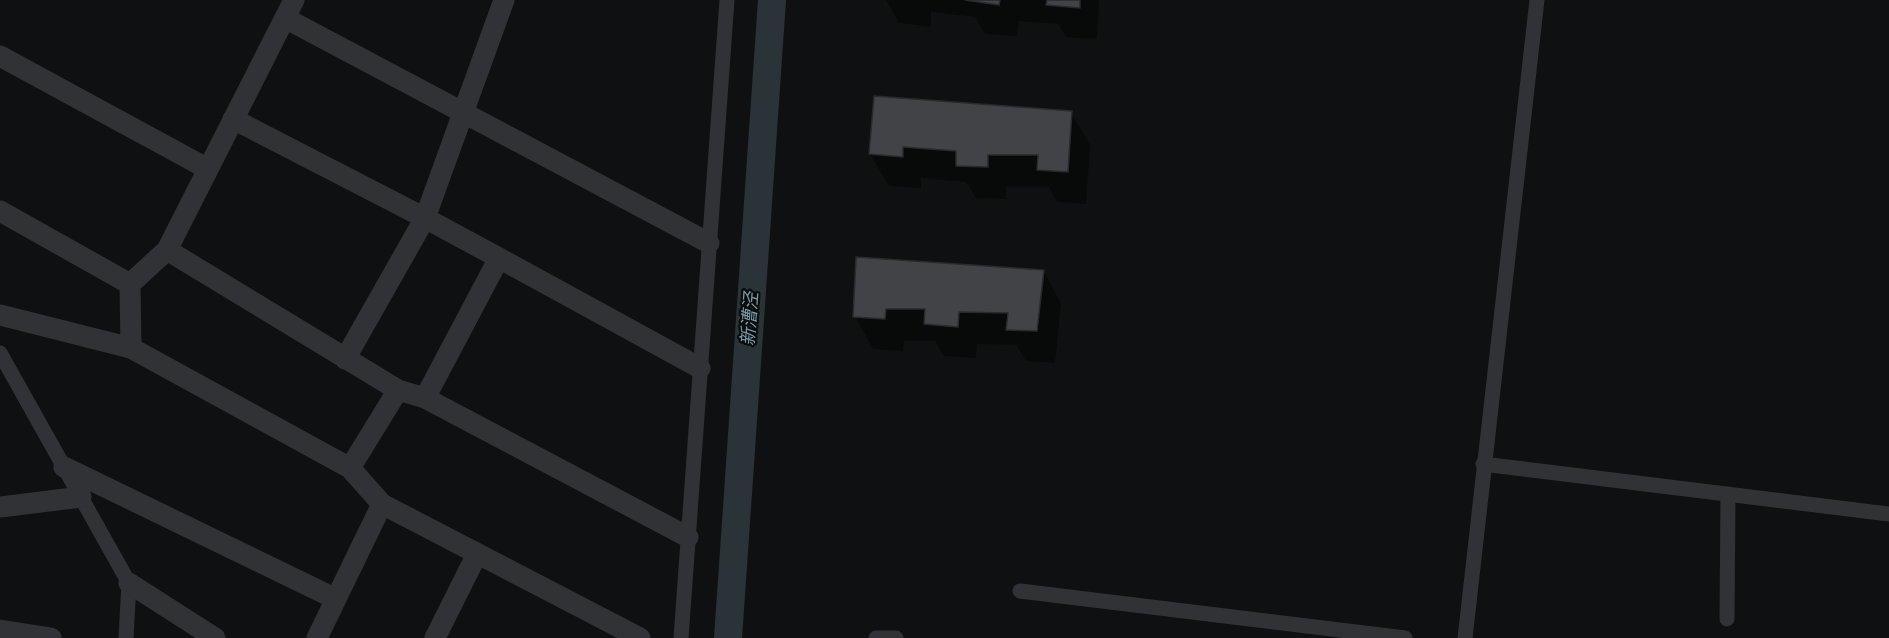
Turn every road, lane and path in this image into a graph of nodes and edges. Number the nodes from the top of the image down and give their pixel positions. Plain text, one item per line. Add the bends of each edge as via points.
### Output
1 (504, 0) edge
2 (727, 0) edge
3 (1537, 0) edge
4 (289, 9) edge
5 (0, 56) edge
6 (463, 114) junction
7 (233, 119) junction
8 (208, 169) junction
9 (0, 211) edge
10 (425, 218) junction
11 (709, 243) junction
12 (167, 250) junction
13 (499, 258) junction
14 (130, 284) junction
15 (0, 315) edge
16 (131, 348) junction
17 (0, 353) edge
18 (345, 359) junction
19 (700, 368) junction
20 (398, 390) junction
21 (425, 398) junction
22 (1483, 464) junction
23 (64, 467) junction
24 (350, 468) junction
25 (1728, 494) junction
26 (81, 497) junction
27 (382, 504) junction
28 (0, 507) edge
29 (1889, 513) edge
30 (688, 537) junction
31 (477, 554) junction
32 (129, 583) junction
33 (1020, 591) dead end
34 (336, 599) junction
35 (1727, 619) dead end
36 (0, 630) edge
37 (1370, 636) edge
38 (51, 638) edge
39 (126, 638) edge
40 (215, 638) edge
41 (317, 638) edge
42 (435, 638) edge
43 (639, 638) edge
44 (681, 638) edge
45 (876, 638) edge
46 (896, 638) edge
47 (1405, 638) edge
48 (1465, 638) edge

1 - 6 street
2 - 11 lane
3 - 22 lane
4 - 6 street
4 - 7 street
5 - 8 street
6 - 10 street
6 - 11 street
7 - 8 street
7 - 10 street
8 - 12 street
9 - 14 street
10 - 13 street
10 - 18 street
11 - 19 lane
12 - 14 street
12 - 18 street
13 - 19 street
13 - 21 street
14 - 16 street
15 - 16 street
16 - 24 street
17 - 23 lane
18 - 20 street
19 - 30 lane
20 - 21 street
20 - 24 street
21 - 30 street
22 - 25 lane
22 - 48 lane
23 - 26 lane
23 - 34 street
24 - 27 street
25 - 29 lane
25 - 35 lane
26 - 28 street
26 - 32 lane
27 - 31 street
27 - 34 street
30 - 44 lane
31 - 42 street
31 - 43 street
32 - 39 lane
32 - 40 street
33 - 37 lane
34 - 41 street
36 - 38 street
37 - 47 lane
45 - 46 lane

